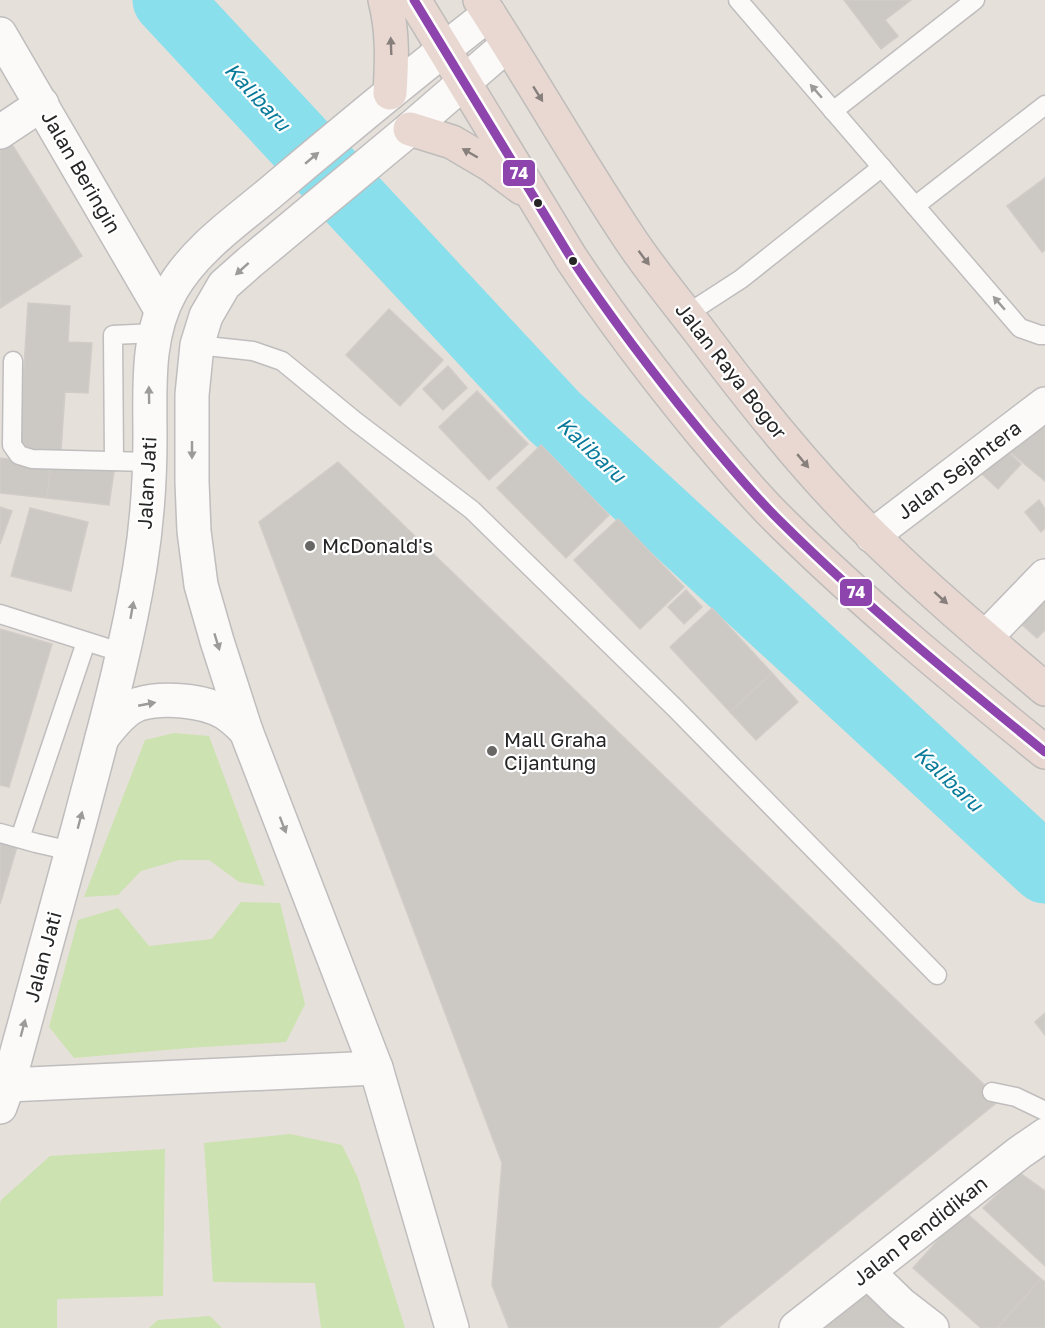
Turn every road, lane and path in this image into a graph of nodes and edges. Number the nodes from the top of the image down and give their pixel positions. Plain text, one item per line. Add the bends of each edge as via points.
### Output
1 (386, 0) edge
2 (414, 0) edge
3 (738, 0) edge
4 (975, 0) edge
5 (484, 7) edge
6 (0, 34) edge
7 (507, 45) junction
8 (444, 49) junction
9 (464, 82) junction
10 (383, 98) junction
11 (42, 104) junction
12 (1045, 105) edge
13 (833, 111) junction
14 (0, 132) edge
15 (400, 137) junction
16 (882, 167) junction
17 (535, 199) junction
18 (915, 206) junction
19 (687, 314) junction
20 (158, 321) junction
21 (1045, 335) edge
22 (197, 345) junction
23 (13, 361) dead end
24 (1045, 404) edge
25 (114, 461) junction
26 (149, 462) junction
27 (872, 536) junction
28 (1045, 576) edge
29 (0, 614) edge
30 (985, 638) junction
31 (86, 642) junction
32 (123, 653) junction
33 (1045, 689) edge
34 (246, 731) junction
35 (102, 738) junction
36 (1045, 752) edge
37 (0, 833) edge
38 (20, 838) junction
39 (71, 851) junction
40 (937, 975) dead end
41 (376, 1068) junction
42 (992, 1092) dead end
43 (3, 1094) edge
44 (1045, 1111) edge
45 (1045, 1135) edge
46 (868, 1272) junction
47 (452, 1328) edge
48 (796, 1328) edge
49 (932, 1328) edge

10 -> 1 highway via 392,50
2 - 8 highway
13 -> 3 lane
4 - 13 lane
5 - 7 highway, Jalan Raya Bogor
5 - 8 main road, Jalan Jati
6 - 11 main road, Jalan Beringin
7 - 9 main road
7 -> 19 highway, Jalan Raya Bogor via 636,247
8 - 9 highway
8 - 10 main road, Jalan Jati
9 - 15 main road
9 - 17 highway
20 -> 10 main road, Jalan Jati via 173,287 197,256
11 - 14 main road
11 - 20 main road, Jalan Beringin
12 - 18 lane
13 - 16 lane
17 -> 15 highway via 491,165 452,142
15 -> 22 main road via 224,285
16 - 18 lane
16 - 19 lane via 741,279
17 - 36 highway via 626,337 680,407 781,522 901,633
21 -> 18 lane via 1020,328
19 -> 27 highway, Jalan Raya Bogor via 773,426
20 - 25 lane via 113,335
26 -> 20 main road, Jalan Jati via 149,383
22 -> 34 main road via 192,395 194,531 201,585
22 - 40 lane via 253,351 282,361 471,510 675,708
23 - 25 lane via 12,445 19,455 32,459
24 - 27 main road, Jalan Sejahtera
25 - 26 lane
32 -> 26 main road, Jalan Jati via 147,518
27 -> 30 highway, Jalan Raya Bogor
28 - 30 main road
29 - 31 lane
30 - 33 highway, Jalan Raya Bogor
31 - 32 lane
31 - 38 lane
32 - 35 main road, Jalan Jati
35 -> 34 main road via 116,720 138,705 162,701 210,706
34 -> 41 main road
39 -> 35 main road, Jalan Jati
37 - 38 lane
38 - 39 lane
43 -> 39 main road, Jalan Jati
41 - 43 main road
41 - 47 main road
42 - 44 lane
45 - 46 main road, Jalan Pendidikan
46 - 48 main road, Jalan Pendidikan
46 - 49 main road

